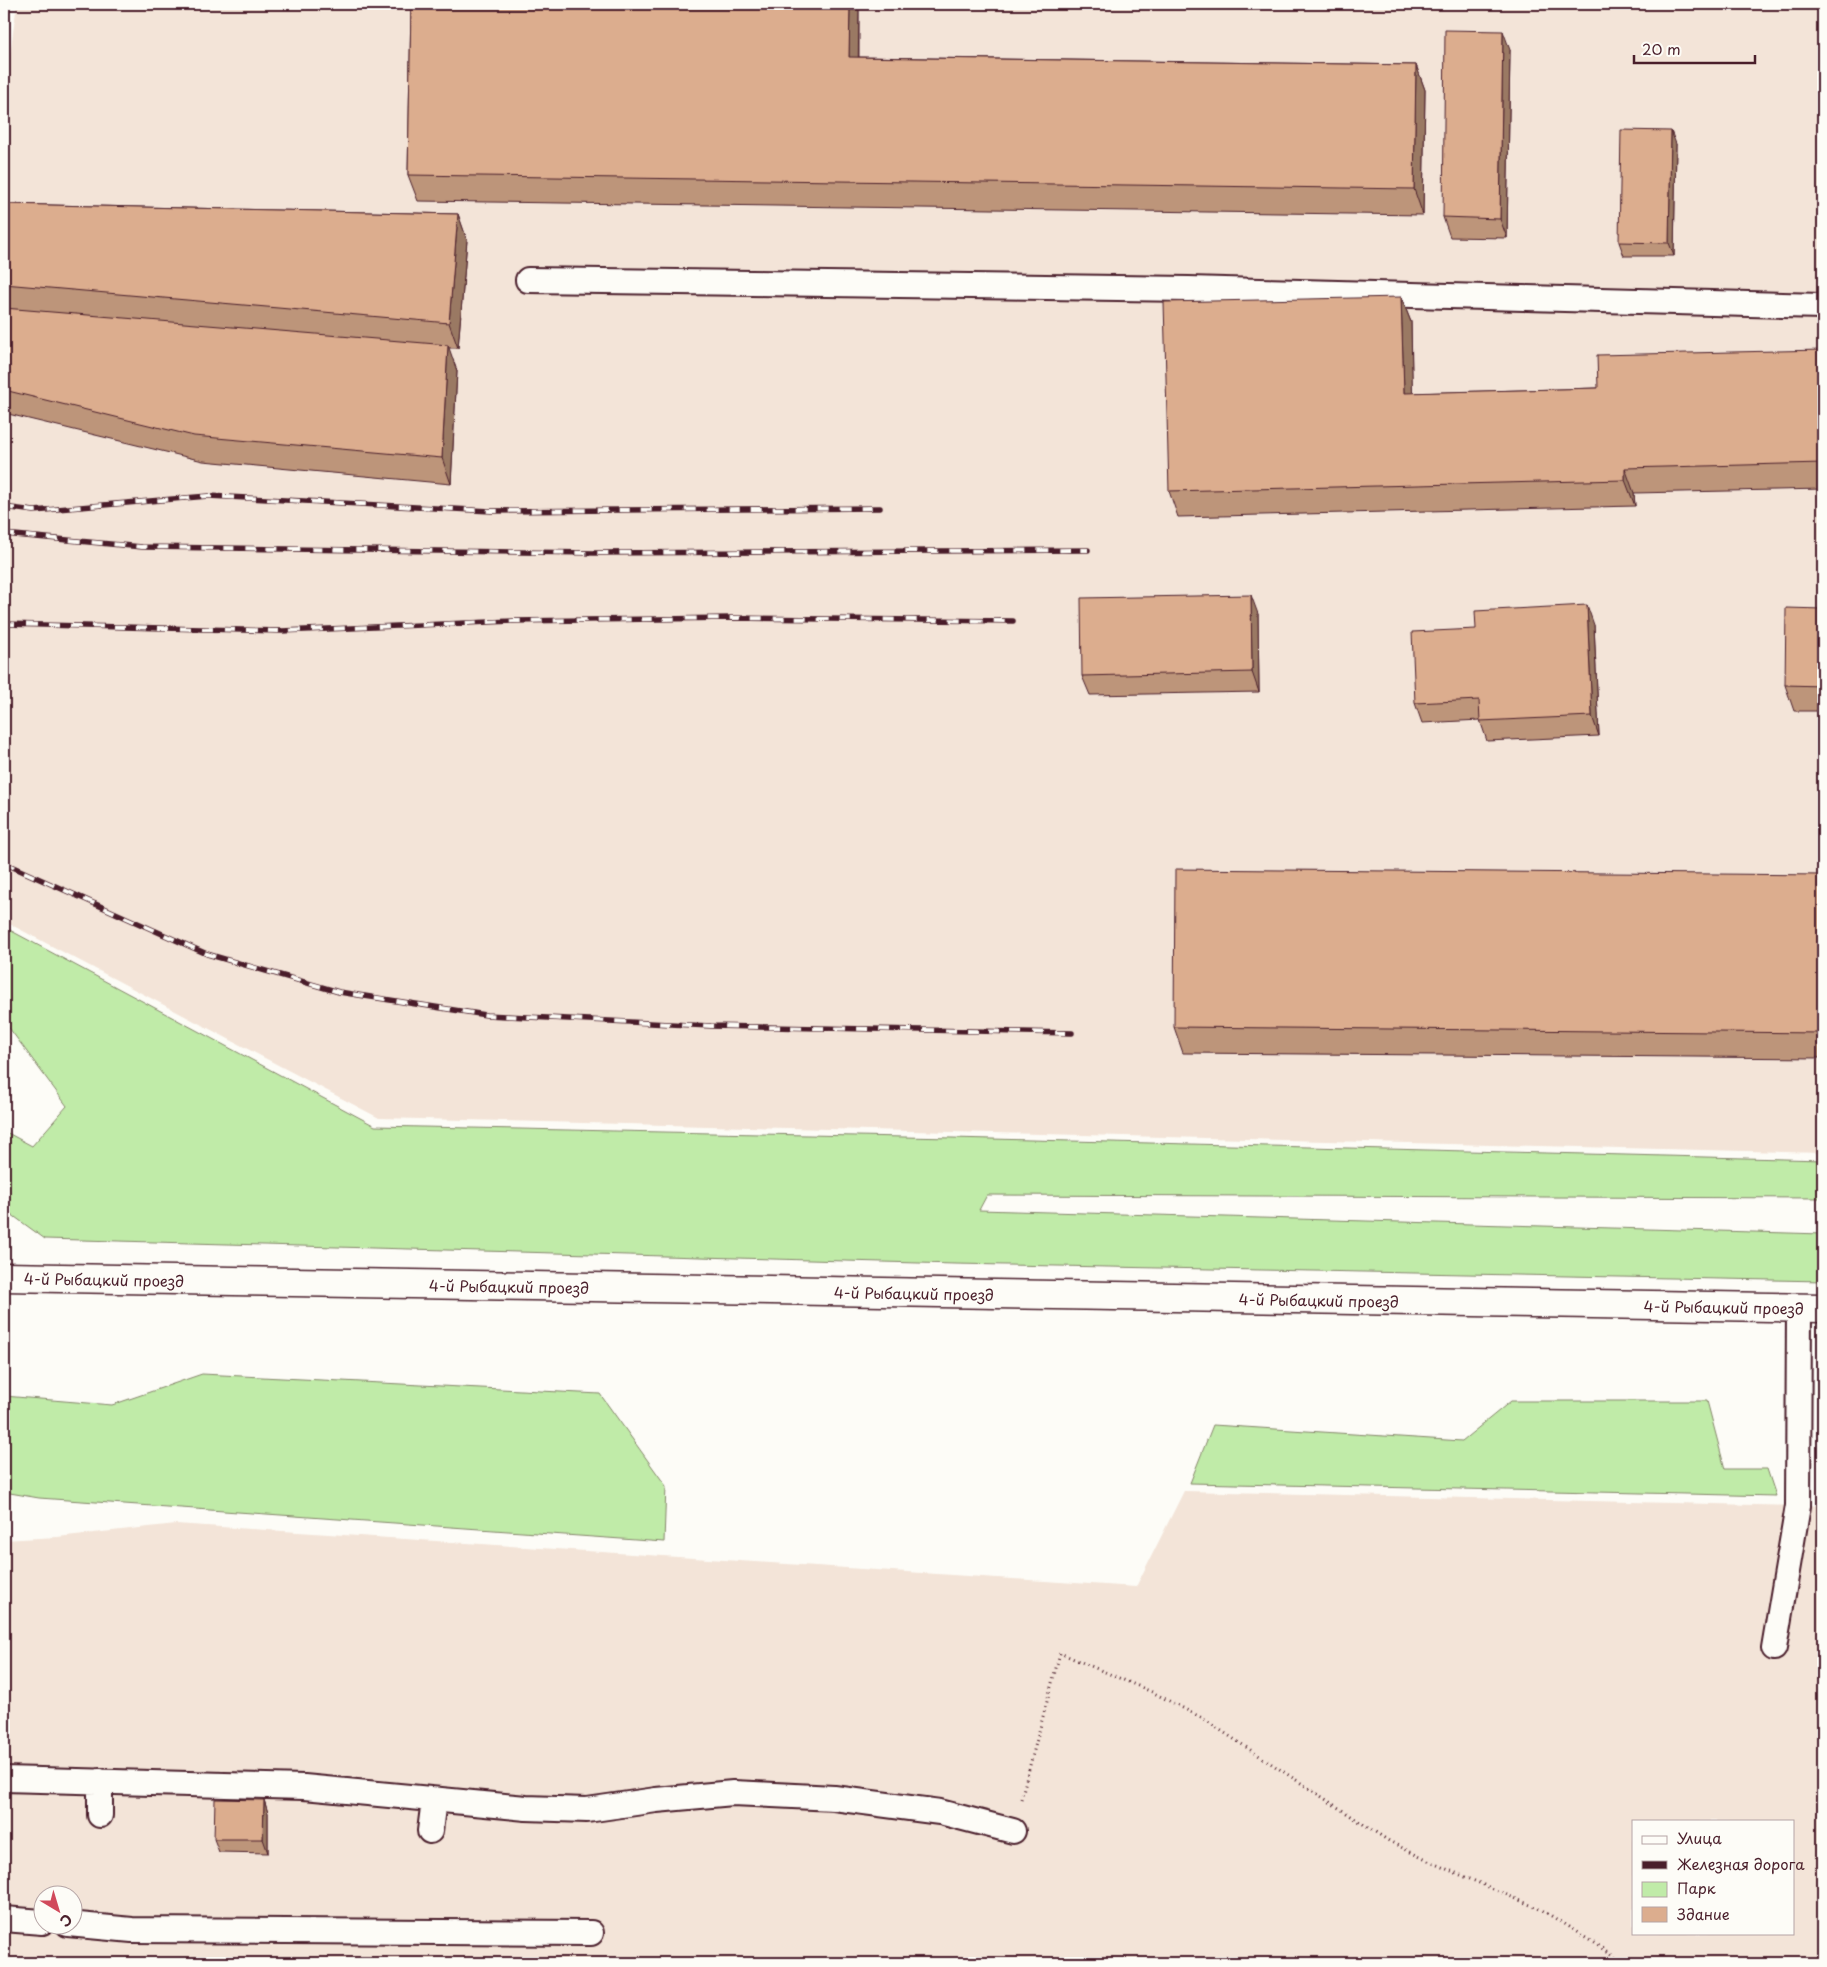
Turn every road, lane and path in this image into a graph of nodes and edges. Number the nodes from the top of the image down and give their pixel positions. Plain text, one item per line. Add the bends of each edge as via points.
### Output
1 (528, 280) dead end
2 (1823, 306) edge
3 (4, 1277) edge
4 (1811, 1308) edge
5 (1774, 1648) dead end
6 (4, 1778) edge
7 (100, 1781) junction
8 (434, 1800) junction
9 (100, 1815) dead end
10 (430, 1831) dead end
11 (1013, 1831) joint
12 (4, 1919) edge
13 (32, 1921) edge
14 (82, 1925) edge
15 (592, 1933) dead end
16 (1625, 1963) edge

1 - 2 lane via 1189,289
3 - 4 street, 4-й Рыбацкий проезд
4 - 5 lane via 1798,1506
6 - 7 lane
7 - 8 lane via 304,1787
7 - 9 lane
8 - 10 lane
8 - 11 lane via 587,1810 732,1793 834,1798 940,1812
11 - 16 path via 1060,1653 1152,1692 1202,1718 1389,1841 1542,1910
12 - 13 lane
14 - 15 lane via 132,1930

